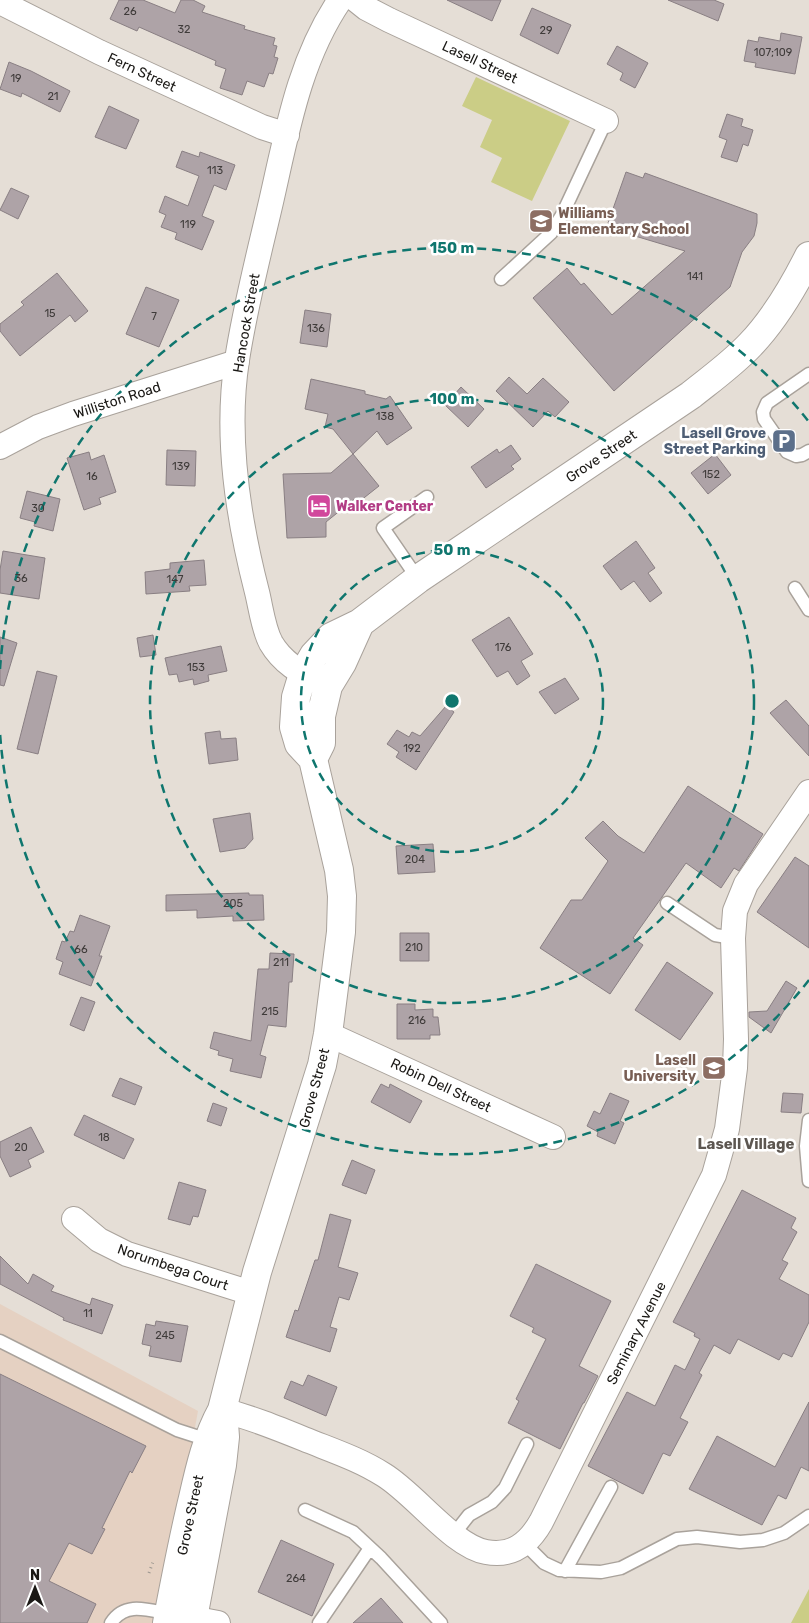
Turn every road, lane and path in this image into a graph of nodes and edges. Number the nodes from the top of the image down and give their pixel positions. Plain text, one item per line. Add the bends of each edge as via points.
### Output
1 (340, 0) edge
2 (356, 0) edge
3 (0, 2) edge
4 (606, 121) joint
5 (287, 134) junction
6 (809, 256) edge
7 (501, 279) dead end
8 (237, 362) junction
9 (809, 374) edge
10 (0, 447) edge
11 (809, 451) edge
12 (427, 497) dead end
13 (418, 579) junction
14 (794, 588) dead end
15 (809, 610) edge
16 (360, 623) junction
17 (303, 674) junction
18 (328, 686) junction
19 (313, 759) junction
20 (805, 806) edge
21 (668, 903) dead end
22 (733, 938) junction
23 (328, 1034) junction
24 (809, 1120) edge
25 (553, 1137) dead end
26 (809, 1181) edge
27 (74, 1219) dead end
28 (251, 1293) junction
29 (0, 1341) edge
30 (222, 1410) junction
31 (208, 1440) junction
32 (527, 1444) dead end
33 (611, 1487) dead end
34 (305, 1510) dead end
35 (809, 1516) edge
36 (454, 1534) junction
37 (525, 1544) junction
38 (370, 1548) junction
39 (565, 1571) junction
40 (188, 1620) edge
41 (111, 1623) edge
42 (319, 1623) edge
43 (442, 1623) edge

1 - 5 street, Hancock Street via 311,52
2 - 4 street, Lasell Street via 383,17
3 - 5 street, Fern Street via 117,61 262,127
4 - 7 lane via 551,233
5 - 8 street, Hancock Street
6 - 13 main road, Grove Street via 777,313 723,370 691,395
8 - 10 street, Williston Road via 64,417
8 - 17 street, Hancock Street via 234,459 247,554 271,642 284,660
9 - 11 lane via 767,403 763,412 764,419 787,452 796,456
12 - 13 lane via 383,528
13 - 16 main road, Grove Street
14 - 15 lane
16 - 17 main road, Grove Street via 331,637 314,655
16 - 18 main road, Grove Street
17 - 18 street, Hancock Street
17 - 19 main road, Grove Street via 296,697 294,727 299,744
18 - 19 main road, Grove Street via 321,716 321,742
19 - 23 main road, Grove Street via 340,870 342,896 341,932
20 - 22 street, Seminary Avenue via 746,884 736,911
21 - 22 lane via 713,934
22 - 37 street, Seminary Avenue via 735,1068 727,1129 714,1175 542,1522
23 - 25 street, Robin Dell Street
23 - 28 main road, Grove Street via 312,1102
24 - 26 lane via 806,1146
27 - 28 street, Norumbega Court via 99,1240 127,1254
28 - 30 main road, Grove Street
29 - 31 lane via 177,1430
30 - 31 main road, Grove Street
30 - 36 street via 250,1418 370,1467 409,1493
30 - 40 main road, Grove Street via 224,1450
31 - 40 main road, Grove Street via 186,1527
32 - 36 lane via 505,1488 492,1502 469,1515
33 - 39 lane
34 - 38 lane via 353,1532
35 - 39 lane via 774,1538 740,1542 697,1537 678,1539 612,1571
36 - 37 street via 471,1547 487,1553 509,1552
37 - 39 lane via 549,1566
38 - 42 lane
38 - 43 lane
40 - 41 lane via 132,1608 118,1614

